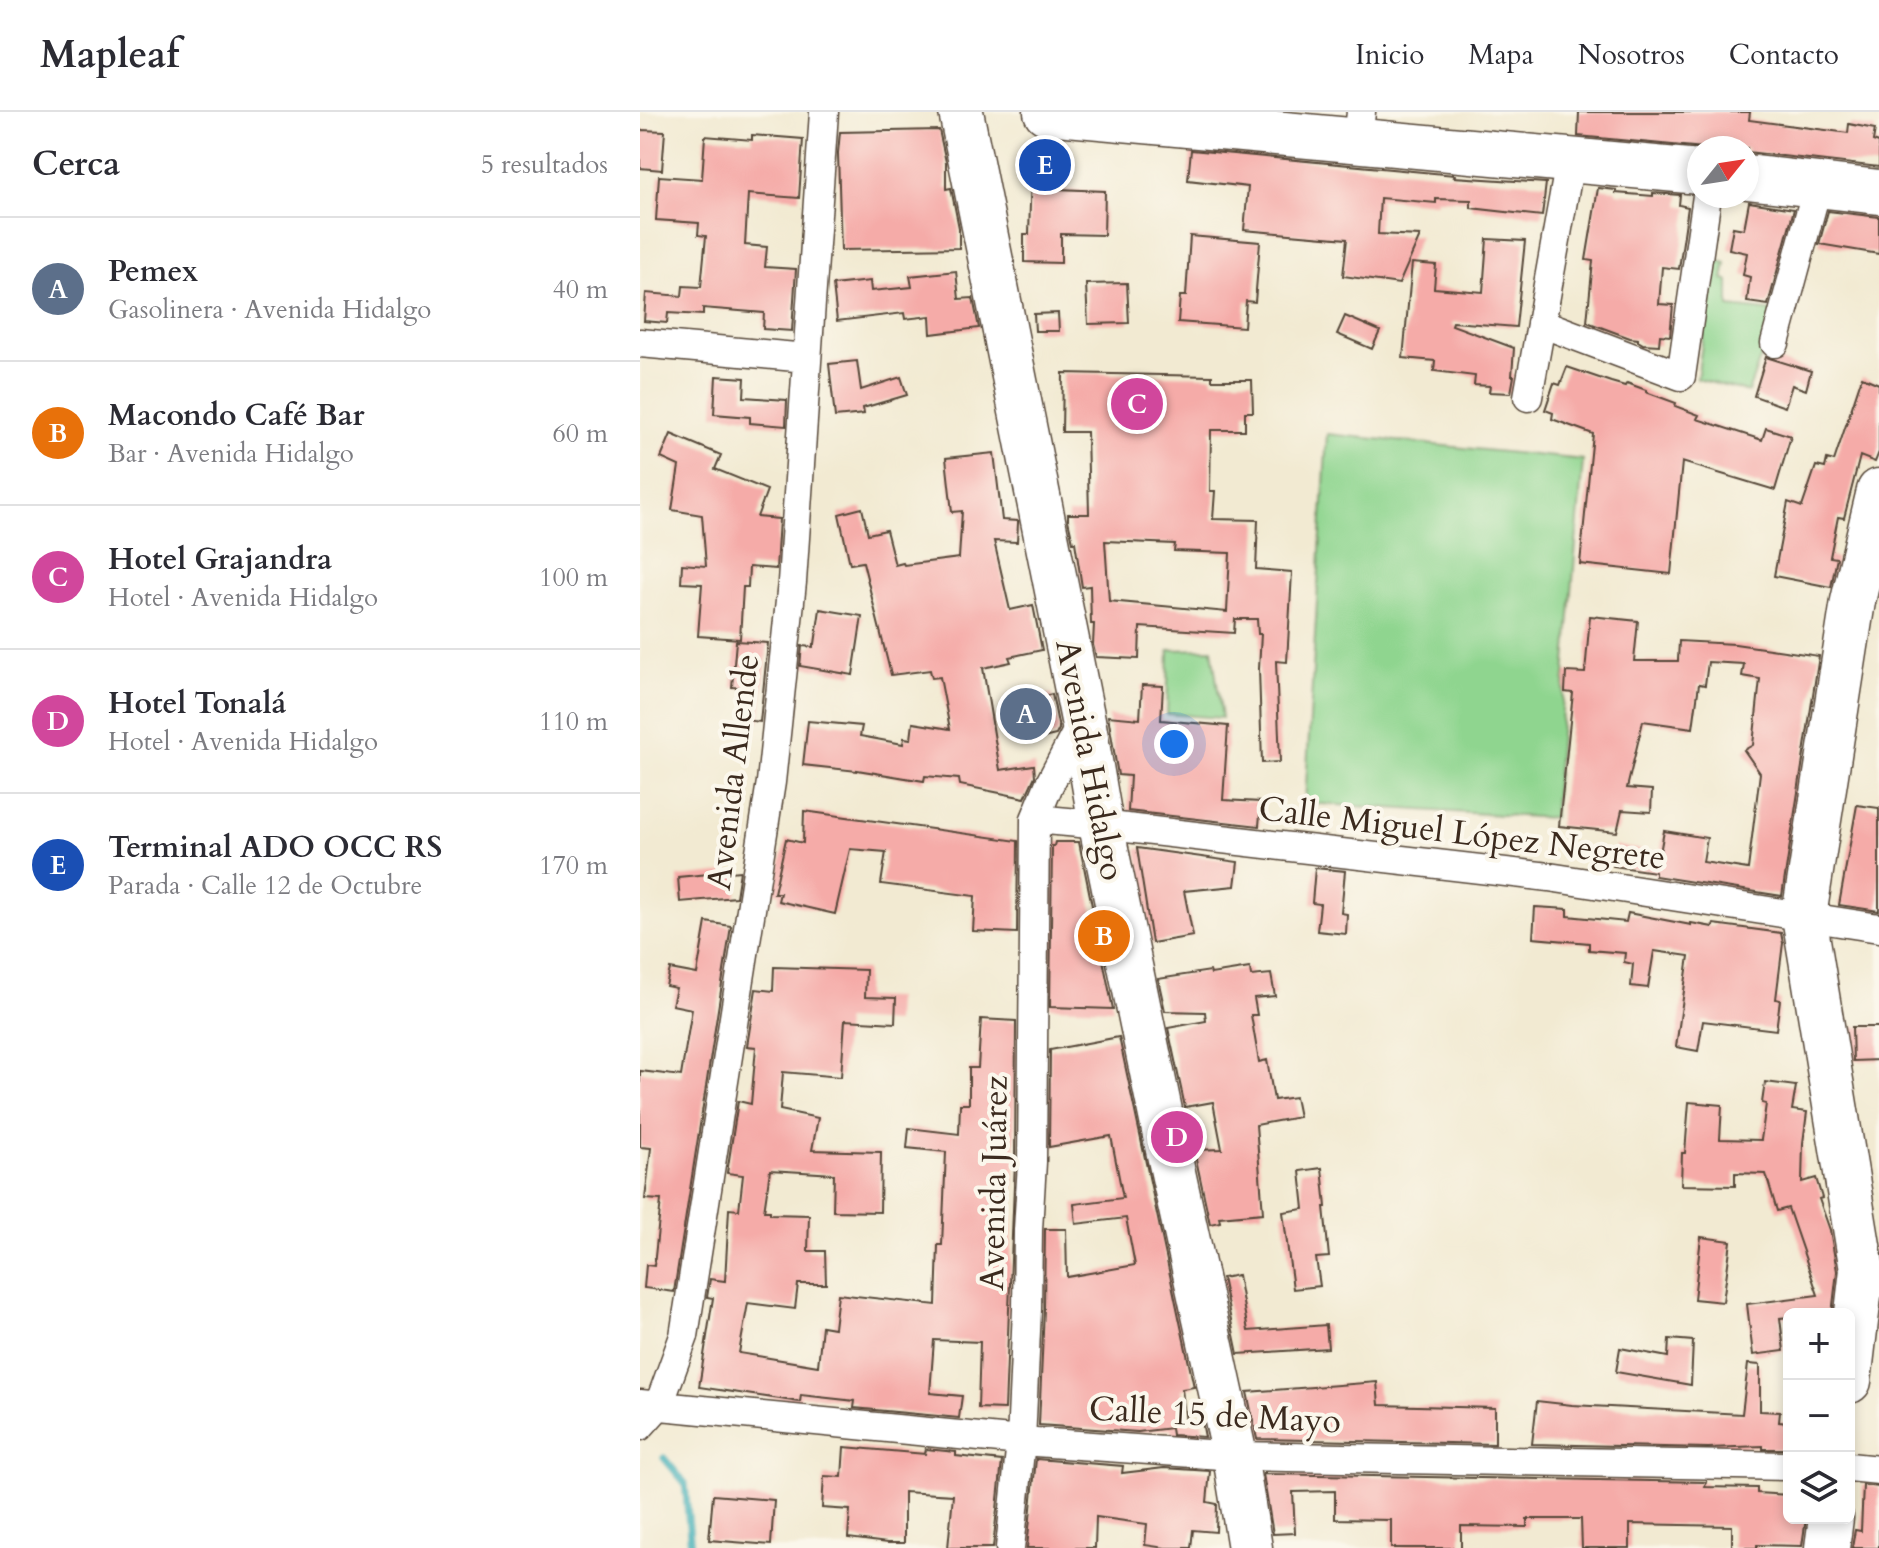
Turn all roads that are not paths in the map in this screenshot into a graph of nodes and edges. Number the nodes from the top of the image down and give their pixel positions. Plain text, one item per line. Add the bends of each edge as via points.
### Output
1 (824, 112) edge
2 (961, 112) edge
3 (1046, 112) edge
4 (1360, 126) edge
5 (1570, 161) junction
6 (1687, 171) edge
7 (1759, 178) edge
8 (1818, 184) junction
9 (1879, 192) edge
10 (1705, 208) edge
11 (1541, 323) junction
12 (640, 343) edge
13 (1775, 343) dead end
14 (807, 358) junction
15 (1528, 397) dead end
16 (1879, 491) edge
17 (1083, 720) junction
18 (1035, 819) junction
19 (1101, 825) junction
20 (1804, 916) junction
21 (1879, 928) edge
22 (1849, 1380) edge
23 (646, 1412) edge
24 (1021, 1441) junction
25 (1783, 1466) edge
26 (1237, 1468) junction
27 (1855, 1468) edge
28 (1879, 1470) edge
29 (1830, 1524) edge
30 (1010, 1548) edge
31 (1231, 1548) edge
32 (1250, 1548) edge
33 (1827, 1548) edge

1 - 14 street, Avenida Allende
2 - 17 main road, Avenida Hidalgo
3 - 4 main road
4 - 5 main road
5 - 6 main road
5 - 11 street
7 - 8 main road
8 - 9 main road
8 - 13 street
10 - 11 street via 1681,376
11 - 15 street
12 - 14 street
14 - 23 street, Avenida Allende via 792,582 771,782 684,1336
16 - 20 main road via 1853,601
17 - 18 street
17 - 19 main road, Avenida Hidalgo
18 - 19 street, Calle Miguel López Negrete
18 - 24 street, Avenida Juárez via 1032,1162
19 - 20 street, Calle Miguel López Negrete via 1549,877
19 - 26 main road, Avenida Hidalgo
20 - 21 street, Calle Miguel López Negrete
20 - 22 main road via 1862,1270
23 - 24 street, Calle 15 de Mayo
24 - 26 street, Calle 15 de Mayo
24 - 30 street, Avenida Juárez
25 - 26 street, Calle 15 de Mayo
26 - 31 street
26 - 32 main road, Avenida Hidalgo
27 - 28 street
29 - 33 main road

